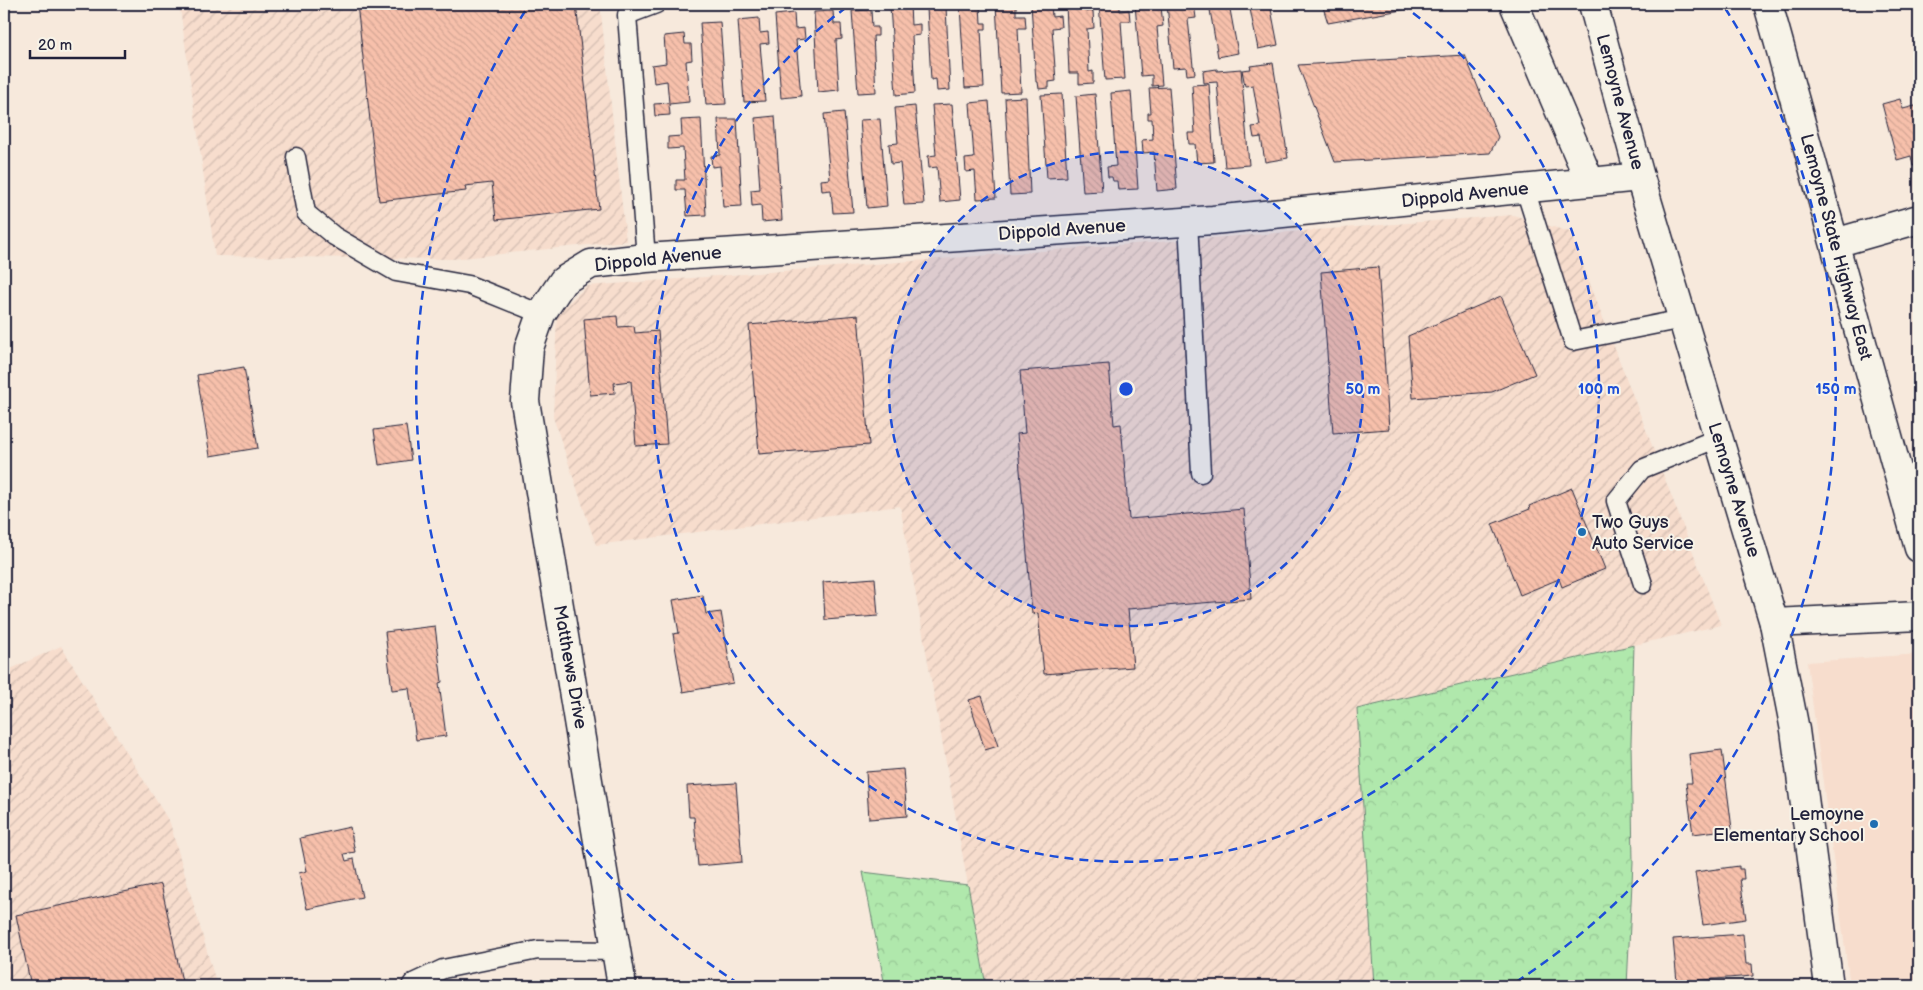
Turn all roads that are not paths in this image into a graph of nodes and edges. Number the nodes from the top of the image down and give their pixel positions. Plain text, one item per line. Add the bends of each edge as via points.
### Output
1 (656, 4) edge
2 (1514, 4) edge
3 (1593, 4) edge
4 (1768, 4) edge
5 (296, 157) dead end
6 (1640, 177) junction
7 (1590, 182) junction
8 (1525, 189) junction
9 (1919, 219) edge
10 (1188, 221) junction
11 (1835, 243) junction
12 (646, 258) junction
13 (541, 314) junction
14 (1683, 319) junction
15 (528, 348) joint
16 (1718, 438) junction
17 (1200, 473) dead end
18 (1919, 548) edge
19 (1643, 584) dead end
20 (1919, 616) edge
21 (1774, 623) junction
22 (616, 951) junction
23 (411, 986) edge
24 (622, 986) edge
25 (1829, 986) edge

1 - 12 lane via 627,15
2 - 7 street
3 - 6 street, Lemoyne Avenue
4 - 11 street, Lemoyne State Highway East
5 - 13 lane via 306,212 334,236 396,272 469,285
6 - 7 street, Dippold Avenue
6 - 14 street, Lemoyne Avenue
7 - 8 street, Dippold Avenue
8 - 10 street, Dippold Avenue
8 - 14 lane via 1573,341
9 - 11 street
10 - 12 street, Dippold Avenue
10 - 17 lane
11 - 18 street, Lemoyne State Highway East
12 - 13 street, Dippold Avenue via 591,264 563,281
13 - 15 street, Dippold Avenue
14 - 16 street, Lemoyne Avenue
15 - 22 street, Matthews Drive via 525,401
16 - 19 lane via 1642,469 1616,500
16 - 21 street, Lemoyne Avenue
20 - 21 street
21 - 25 street, Lemoyne Avenue via 1795,730
22 - 23 lane via 538,950 443,969
22 - 24 street, Matthews Drive

